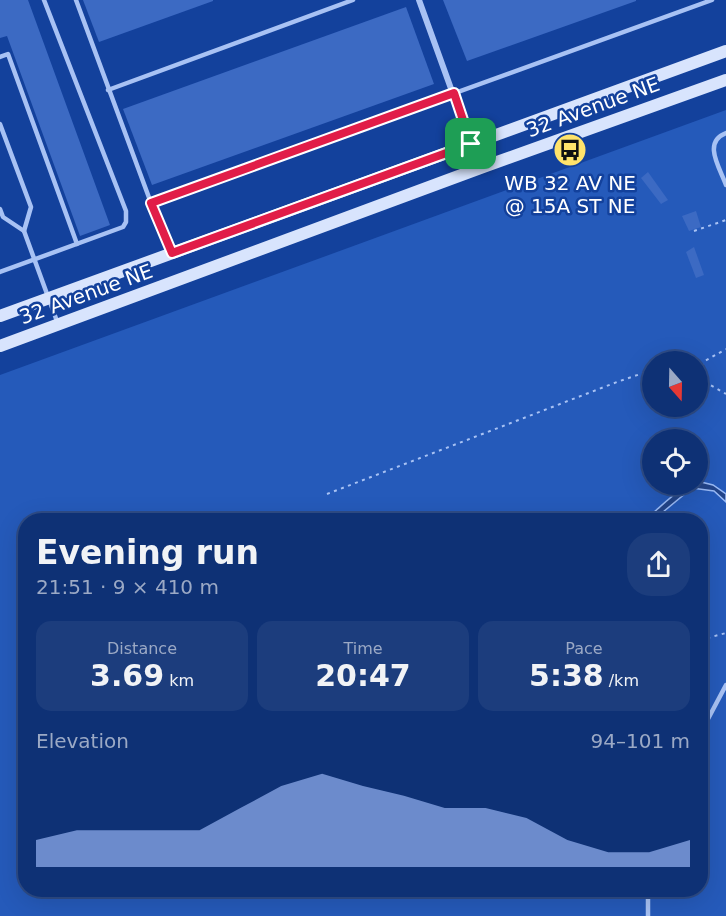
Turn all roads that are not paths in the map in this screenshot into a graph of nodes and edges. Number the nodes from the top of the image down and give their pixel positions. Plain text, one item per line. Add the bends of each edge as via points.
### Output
1 (44, 0) edge
2 (76, 0) edge
3 (353, 0) edge
4 (419, 0) edge
5 (712, 0) edge
6 (726, 51) edge
7 (0, 57) edge
8 (726, 80) edge
9 (108, 90) junction
10 (454, 93) junction
11 (0, 124) edge
12 (726, 133) edge
13 (471, 144) junction
14 (483, 167) junction
15 (726, 185) edge
16 (151, 203) junction
17 (0, 209) edge
18 (24, 231) junction
19 (77, 244) junction
20 (172, 253) junction
21 (34, 260) junction
22 (0, 272) edge
23 (48, 298) junction
24 (0, 316) edge
25 (58, 325) junction
26 (0, 346) edge
27 (726, 685) edge
28 (708, 719) edge
29 (648, 897) edge
30 (648, 916) edge

1 - 19 lane via 126,211 123,227
2 - 9 lane
3 - 9 lane
4 - 10 street
5 - 10 lane
6 - 13 main road, 32 Avenue NE
7 - 19 lane via 8,54
8 - 14 main road, 32 Avenue NE
9 - 16 lane
10 - 13 street
10 - 16 lane
11 - 18 lane via 31,207
12 - 15 lane via 715,140 712,148
13 - 14 street
13 - 20 main road, 32 Avenue NE
14 - 25 main road, 32 Avenue NE
16 - 20 lane
17 - 18 lane via 3,217
18 - 21 lane
19 - 21 lane
20 - 23 main road, 32 Avenue NE
21 - 22 lane
21 - 23 lane
23 - 24 main road, 32 Avenue NE
23 - 25 lane
25 - 26 main road, 32 Avenue NE
27 - 28 lane
29 - 30 lane

